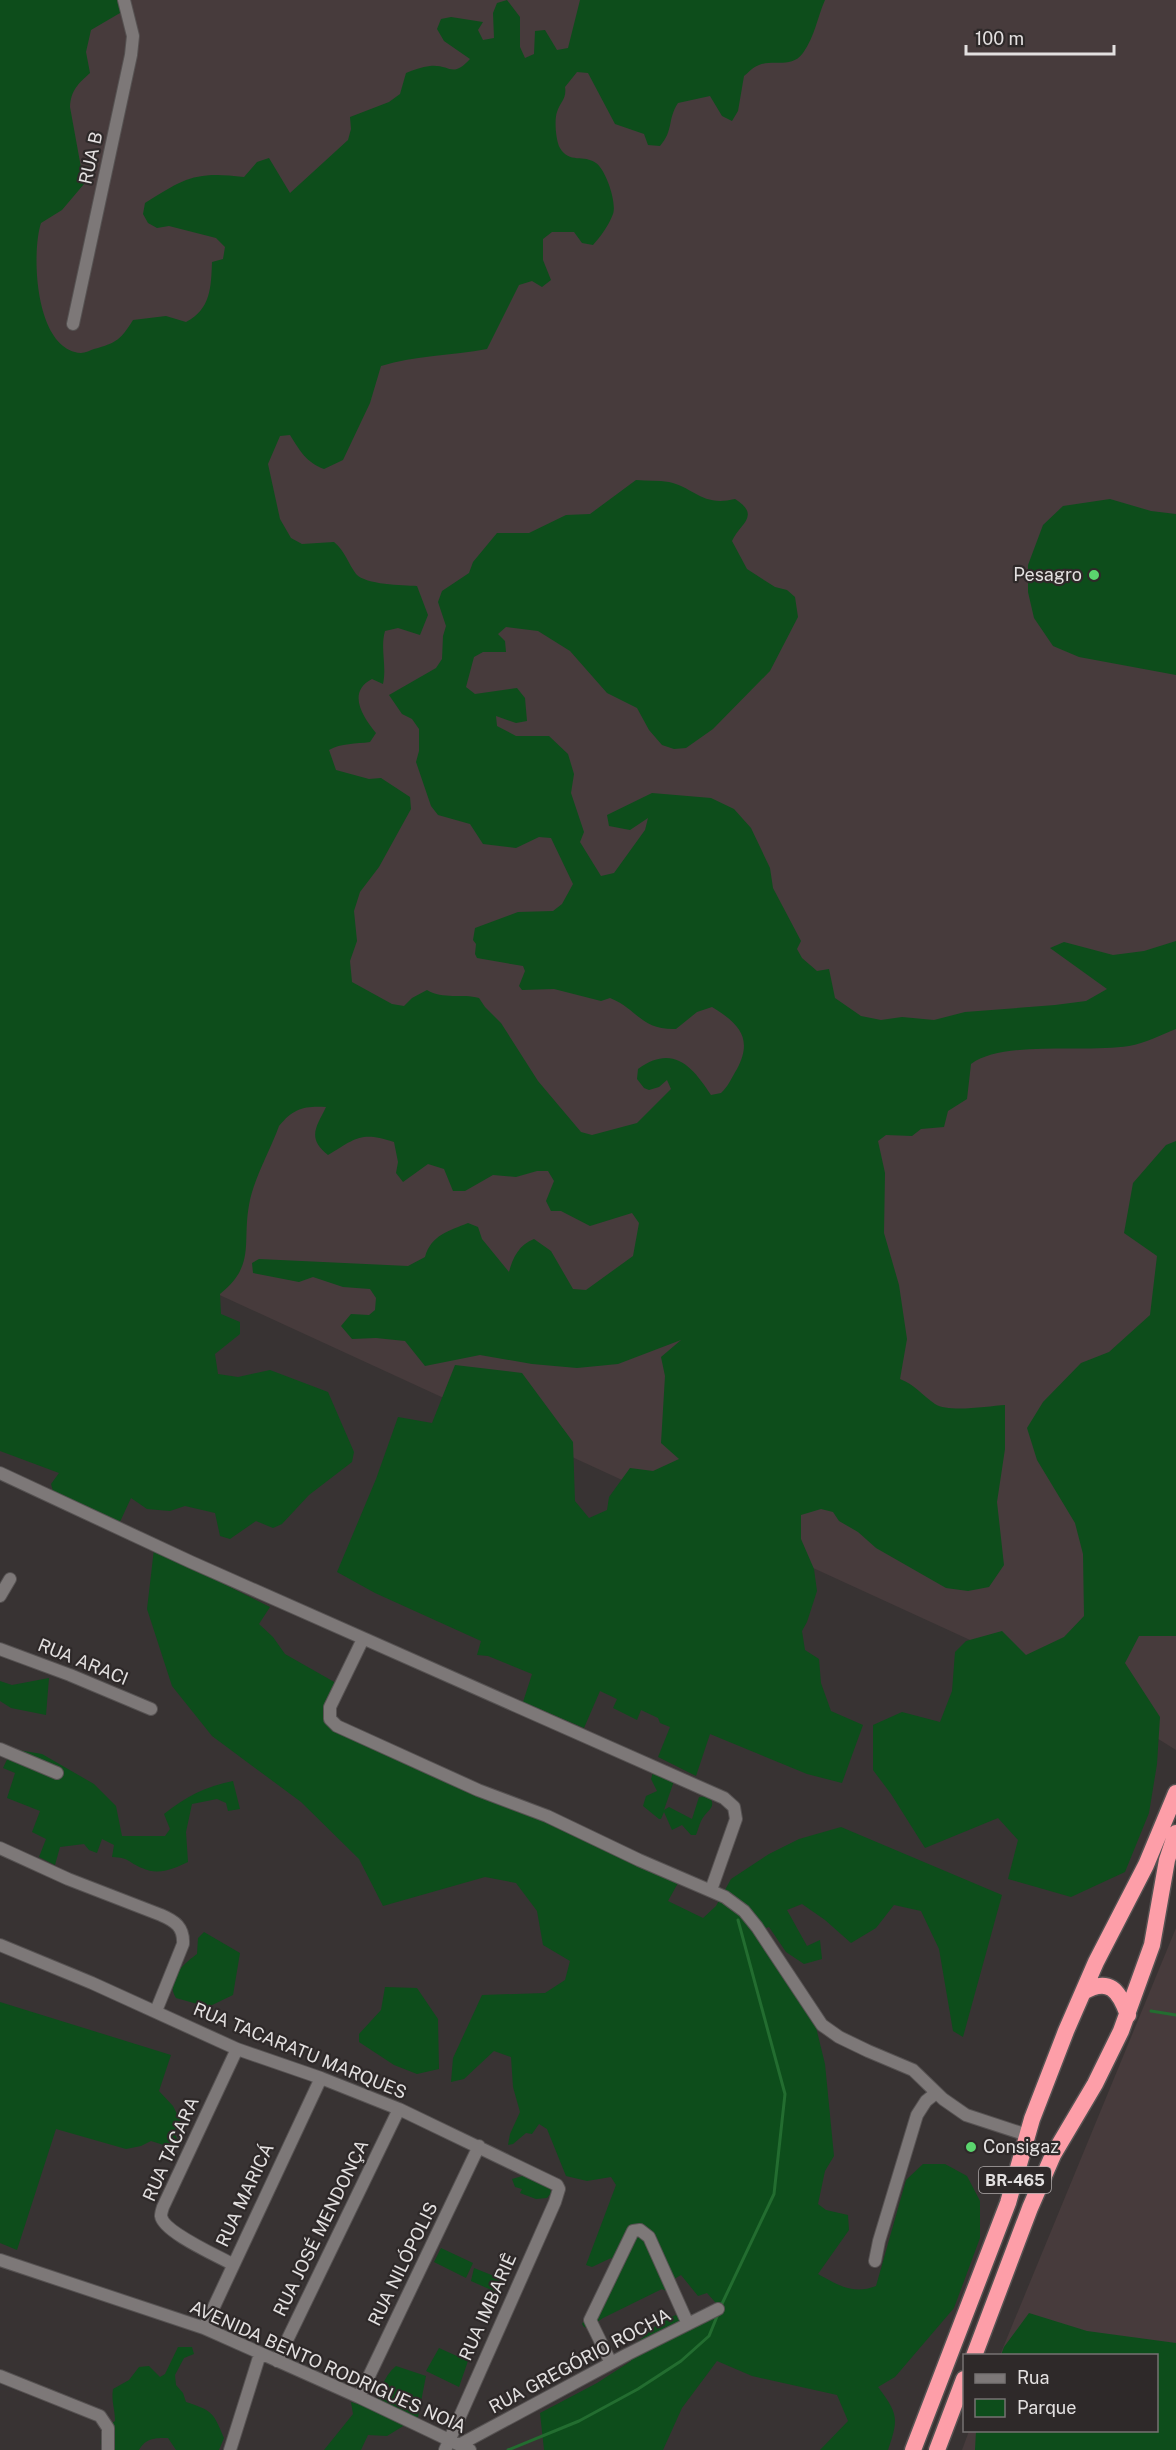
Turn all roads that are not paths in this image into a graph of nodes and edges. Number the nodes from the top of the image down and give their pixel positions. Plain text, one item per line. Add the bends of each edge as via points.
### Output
1 (124, 0) edge
2 (73, 324) dead end
3 (0, 1473) edge
4 (10, 1579) dead end
5 (0, 1596) edge
6 (363, 1639) junction
7 (0, 1649) edge
8 (151, 1709) dead end
9 (0, 1749) edge
10 (57, 1773) dead end
11 (1176, 1792) edge
12 (1176, 1833) edge
13 (0, 1848) edge
14 (711, 1890) junction
15 (0, 1945) edge
16 (1083, 1992) junction
17 (156, 2012) junction
18 (1128, 2015) junction
19 (237, 2049) junction
20 (321, 2078) junction
21 (936, 2093) junction
22 (399, 2109) junction
23 (1028, 2135) junction
24 (479, 2146) junction
25 (552, 2181) joint
26 (0, 2260) edge
27 (875, 2261) dead end
28 (232, 2264) junction
29 (718, 2309) dead end
30 (688, 2324) junction
31 (204, 2328) junction
32 (260, 2354) junction
33 (974, 2354) edge
34 (277, 2361) junction
35 (611, 2363) junction
36 (0, 2376) edge
37 (963, 2382) edge
38 (359, 2397) junction
39 (456, 2446) edge
40 (108, 2450) edge
41 (230, 2450) edge
42 (912, 2450) edge
43 (937, 2450) edge

1 - 2 street, RUA B via 133,36 131,55
3 - 6 street
4 - 5 street
6 - 14 street via 729,1802 736,1819
6 - 14 street via 330,1707 330,1719 337,1726
7 - 8 street, RUA ARACI
9 - 10 street
11 - 16 highway, BR-465 via 1146,1865
12 - 18 highway, BR-465 via 1167,1860 1152,1945
13 - 17 street via 161,1915 180,1927 183,1944
14 - 21 street via 744,1911 822,2025 839,2037 913,2070
15 - 17 street, RUA TACARATU MARQUES
16 - 18 highway via 1098,1985 1111,1988 1121,1998
16 - 23 highway, BR-465
17 - 19 street, RUA TACARATU MARQUES
18 - 33 highway, BR-465 via 1099,2076 1053,2155
19 - 20 street, RUA TACARATU MARQUES
19 - 28 street, RUA TACARA via 161,2216 176,2233
20 - 22 street, RUA TACARATU MARQUES
20 - 28 street, RUA MARICÁ
21 - 23 street via 966,2115
21 - 27 street via 917,2115
22 - 24 street, RUA TACARATU MARQUES
22 - 34 street, RUA JOSÉ MENDONÇA
23 - 42 highway, BR-465 via 1006,2210
24 - 25 street, RUA TACARATU MARQUES
24 - 38 street, RUA NILÓPOLIS
25 - 39 street, RUA IMBARIÊ via 559,2189 555,2202
26 - 31 street, AVENIDA BENTO RODRIGUES NOIA
28 - 31 street, RUA MARICÁ
29 - 30 street, RUA GREGÓRIO ROCHA
30 - 35 street, RUA GREGÓRIO ROCHA
30 - 35 street via 649,2237 640,2230 633,2231 590,2320
31 - 32 street, AVENIDA BENTO RODRIGUES NOIA
32 - 34 street, AVENIDA BENTO RODRIGUES NOIA
32 - 41 street
34 - 38 street, AVENIDA BENTO RODRIGUES NOIA
35 - 39 street, RUA GREGÓRIO ROCHA
36 - 40 street via 100,2416 108,2428
37 - 43 highway
38 - 39 street, AVENIDA BENTO RODRIGUES NOIA

